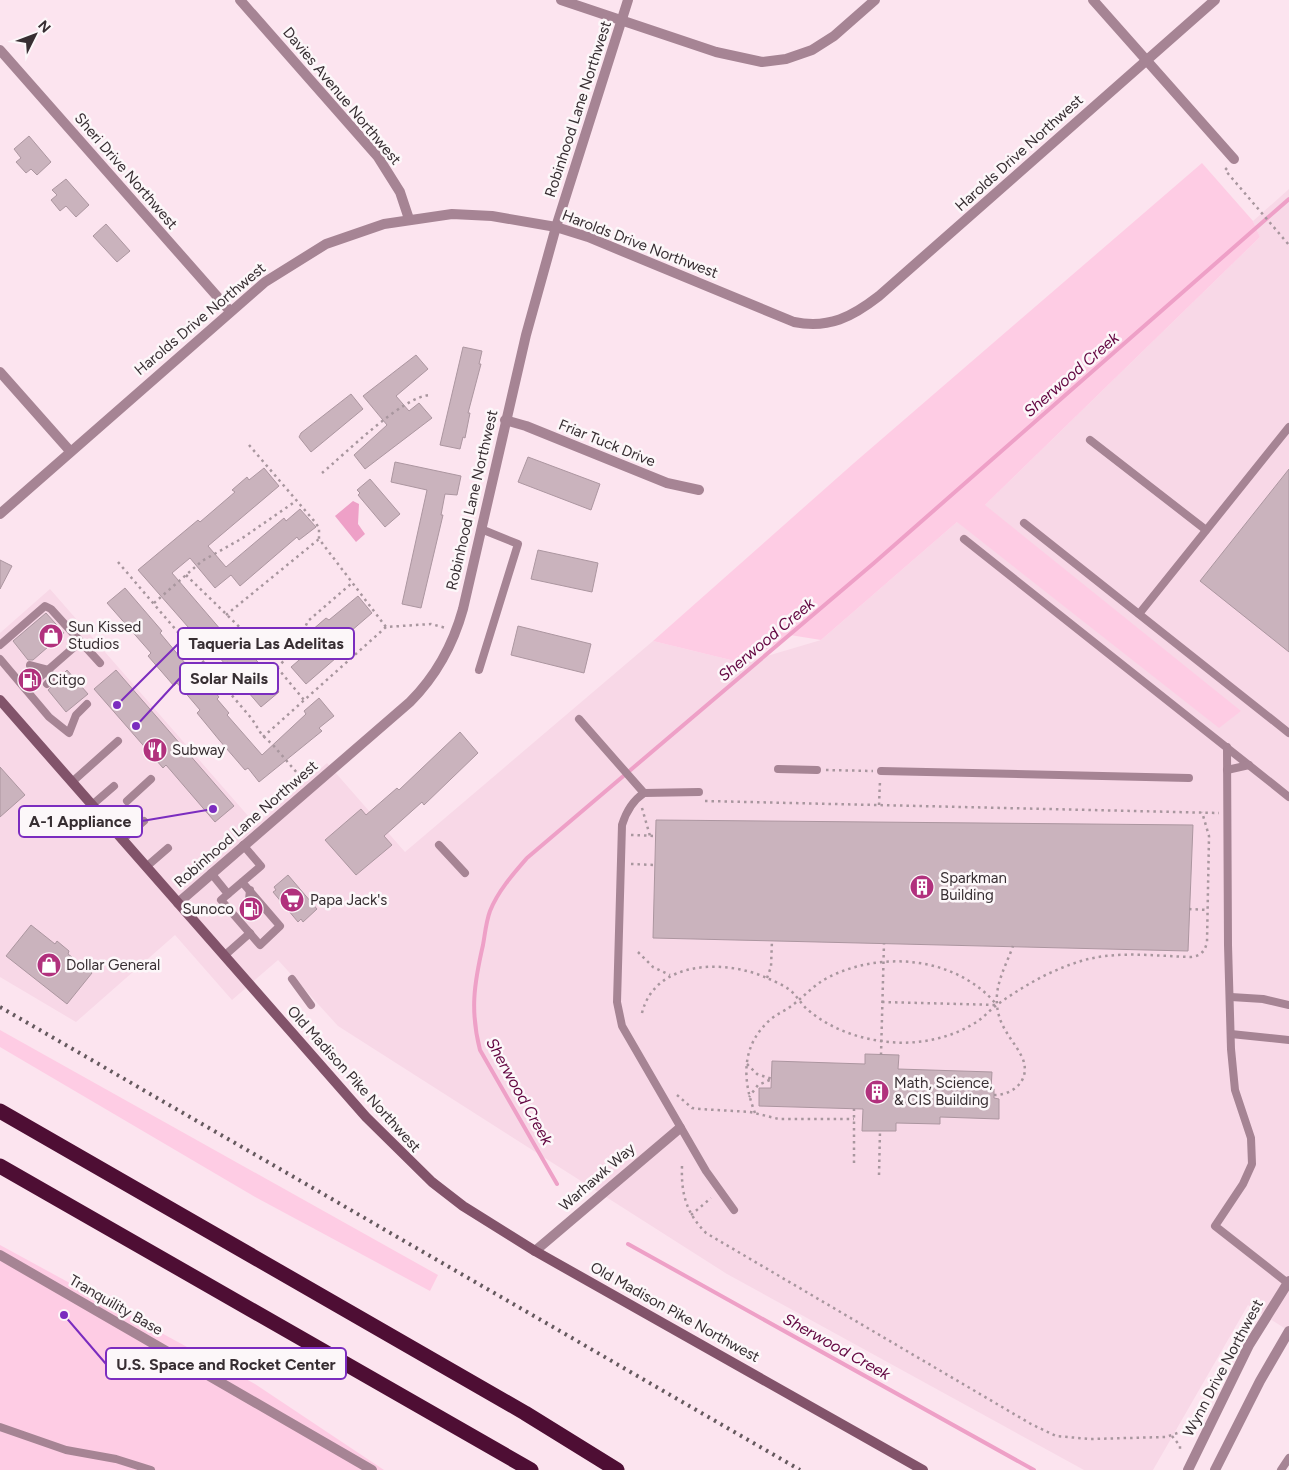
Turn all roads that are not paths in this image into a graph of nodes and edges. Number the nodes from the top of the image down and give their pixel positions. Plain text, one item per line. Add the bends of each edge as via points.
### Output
1 (240, 0) edge
2 (561, 0) edge
3 (628, 0) edge
4 (875, 0) edge
5 (1093, 0) edge
6 (1215, 0) edge
7 (622, 20) junction
8 (0, 50) edge
9 (1146, 60) junction
10 (1234, 159) road end
11 (409, 219) junction
12 (556, 227) junction
13 (230, 311) junction
14 (0, 372) edge
15 (506, 420) junction
16 (1289, 427) edge
17 (1090, 440) dead end
18 (70, 452) junction
19 (699, 490) dead end
20 (0, 514) edge
21 (1024, 523) dead end
22 (481, 528) junction
23 (1206, 530) junction
24 (964, 539) dead end
25 (1139, 614) junction
26 (80, 642) junction
27 (0, 645) edge
28 (0, 659) edge
29 (100, 663) dead end
30 (30, 665) dead end
31 (48, 670) junction
32 (479, 670) dead end
33 (40, 677) dead end
34 (47, 684) dead end
35 (0, 700) edge
36 (87, 704) dead end
37 (580, 720) dead end
38 (1289, 733) edge
39 (118, 741) dead end
40 (1227, 747) junction
41 (1249, 765) junction
42 (778, 769) dead end
43 (817, 770) road end
44 (1227, 770) junction
45 (880, 771) road end
46 (1189, 778) dead end
47 (151, 779) dead end
48 (72, 782) junction
49 (114, 786) dead end
50 (699, 792) dead end
51 (644, 793) junction
52 (1289, 797) edge
53 (127, 801) dead end
54 (92, 805) junction
55 (144, 821) dead end
56 (122, 840) junction
57 (244, 845) junction
58 (440, 845) dead end
59 (168, 848) dead end
60 (146, 867) junction
61 (211, 873) junction
62 (465, 873) dead end
63 (242, 882) junction
64 (250, 890) junction
65 (228, 894) junction
66 (249, 900) dead end
67 (178, 903) junction
68 (247, 918) dead end
69 (248, 931) junction
70 (224, 956) junction
71 (292, 979) dead end
72 (1231, 997) junction
73 (312, 1005) dead end
74 (1289, 1005) edge
75 (1231, 1034) junction
76 (1289, 1040) edge
77 (0, 1111) edge
78 (680, 1128) junction
79 (0, 1166) edge
80 (734, 1210) dead end
81 (535, 1251) junction
82 (0, 1255) edge
83 (1289, 1283) edge
84 (1289, 1331) edge
85 (0, 1427) edge
86 (1289, 1458) edge
87 (356, 1466) edge
88 (151, 1470) edge
89 (372, 1470) edge
90 (531, 1470) edge
91 (617, 1470) edge
92 (923, 1470) edge
93 (1188, 1470) edge
94 (1215, 1470) edge
95 (1281, 1470) edge

1 - 11 street, Davies Avenue Northwest via 378,157 400,192
2 - 7 street
3 - 7 street, Robinhood Lane Northwest
4 - 7 street via 824,43 799,55 762,62 735,57
5 - 9 street
6 - 9 street, Harolds Drive Northwest
7 - 12 street, Robinhood Lane Northwest
8 - 13 street, Sheri Drive Northwest
9 - 10 street
9 - 12 street, Harolds Drive Northwest via 879,296 852,316 833,323 794,322 588,237
11 - 12 street, Harolds Drive Northwest via 466,214
11 - 13 street, Harolds Drive Northwest via 370,228 326,244 276,273
12 - 15 street, Robinhood Lane Northwest
13 - 18 street, Harolds Drive Northwest
14 - 18 street
15 - 19 street, Friar Tuck Drive via 667,483
15 - 22 street, Robinhood Lane Northwest
16 - 23 lane
17 - 23 lane
18 - 20 street, Harolds Drive Northwest
21 - 25 lane
22 - 32 lane via 518,544
22 - 57 street, Robinhood Lane Northwest via 456,631 436,671 421,691
23 - 25 lane
24 - 40 lane
25 - 38 lane
26 - 27 lane via 52,609 45,606
26 - 29 lane
26 - 31 lane
28 - 36 lane via 68,734 76,714
30 - 31 lane
31 - 33 lane
31 - 34 lane via 51,680
35 - 48 main road, Old Madison Pike Northwest
37 - 51 lane
39 - 48 lane
40 - 41 lane
40 - 44 lane
41 - 44 lane
41 - 52 lane
42 - 43 lane
44 - 72 lane
45 - 46 lane
47 - 53 lane
48 - 54 main road, Old Madison Pike Northwest
49 - 54 lane
50 - 51 lane
51 - 78 lane via 631,805 622,825 617,1002 622,1026
54 - 56 main road, Old Madison Pike Northwest
55 - 56 lane
56 - 60 main road, Old Madison Pike Northwest
57 - 61 street, Robinhood Lane Northwest
57 - 63 lane via 261,866
58 - 62 lane
59 - 60 lane
60 - 67 main road, Old Madison Pike Northwest
61 - 65 lane
61 - 67 street, Robinhood Lane Northwest
63 - 64 lane
63 - 65 lane
64 - 66 lane
64 - 69 lane via 280,926 260,945
65 - 69 lane via 221,900
67 - 70 main road, Old Madison Pike Northwest
68 - 69 lane
69 - 70 lane
70 - 81 main road, Old Madison Pike Northwest via 404,1158 463,1206
71 - 73 lane
72 - 74 lane
72 - 75 lane
75 - 76 lane
75 - 83 lane via 1235,1090 1251,1138 1252,1164 1243,1184 1215,1226
77 - 91 highway via 517,1408
78 - 80 lane
78 - 81 street, Warhawk Way
79 - 90 highway
81 - 92 main road, Old Madison Pike Northwest
82 - 87 street, Tranquility Base
83 - 93 street, Wynn Drive Northwest via 1249,1345
84 - 94 street
85 - 88 lane via 66,1450 116,1458
86 - 95 lane
87 - 89 street, Tranquility Base

